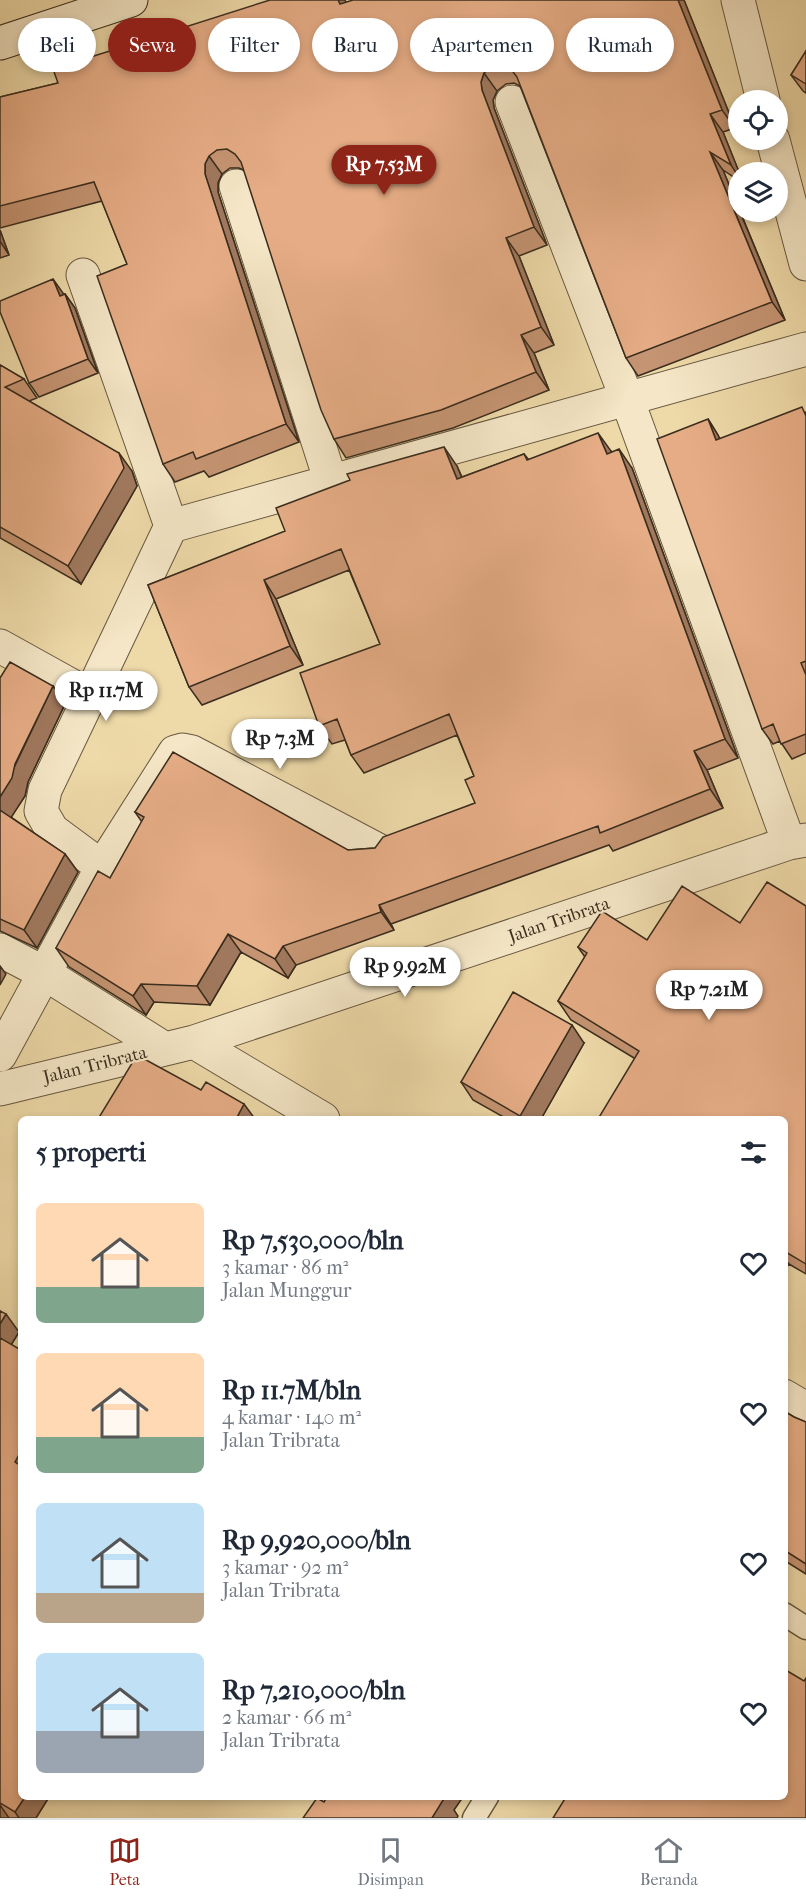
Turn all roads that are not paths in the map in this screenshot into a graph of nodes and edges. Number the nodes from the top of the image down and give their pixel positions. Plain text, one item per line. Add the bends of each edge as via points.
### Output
1 (131, 0) edge
2 (738, 0) edge
3 (0, 43) edge
4 (760, 90) edge
5 (512, 102) dead end
6 (776, 150) edge
7 (236, 186) dead end
8 (806, 264) edge
9 (84, 275) dead end
10 (806, 349) edge
11 (627, 399) junction
12 (331, 482) junction
13 (171, 526) junction
14 (0, 646) edge
15 (90, 696) junction
16 (800, 843) edge
17 (378, 850) edge
18 (102, 867) junction
19 (0, 950) edge
20 (44, 973) junction
21 (179, 1045) junction
22 (0, 1055) edge
23 (0, 1089) edge
24 (317, 1116) edge
25 (788, 1398) edge
26 (806, 1409) edge
27 (788, 1617) edge
28 (806, 1628) edge
29 (485, 1800) edge
30 (474, 1818) edge

1 - 3 street
2 - 4 street
5 - 11 street
6 - 8 street
7 - 12 street
9 - 13 street
10 - 11 street
11 - 12 street
11 - 16 street
12 - 13 street
13 - 15 street
14 - 15 street
15 - 18 street via 45,790 41,811 52,830
16 - 21 street, Jalan Tribrata
17 - 18 street via 182,750 175,752
18 - 20 street
19 - 20 street
20 - 21 street
20 - 22 street
21 - 23 street, Jalan Tribrata
21 - 24 street
25 - 26 street
27 - 28 lane
29 - 30 lane

